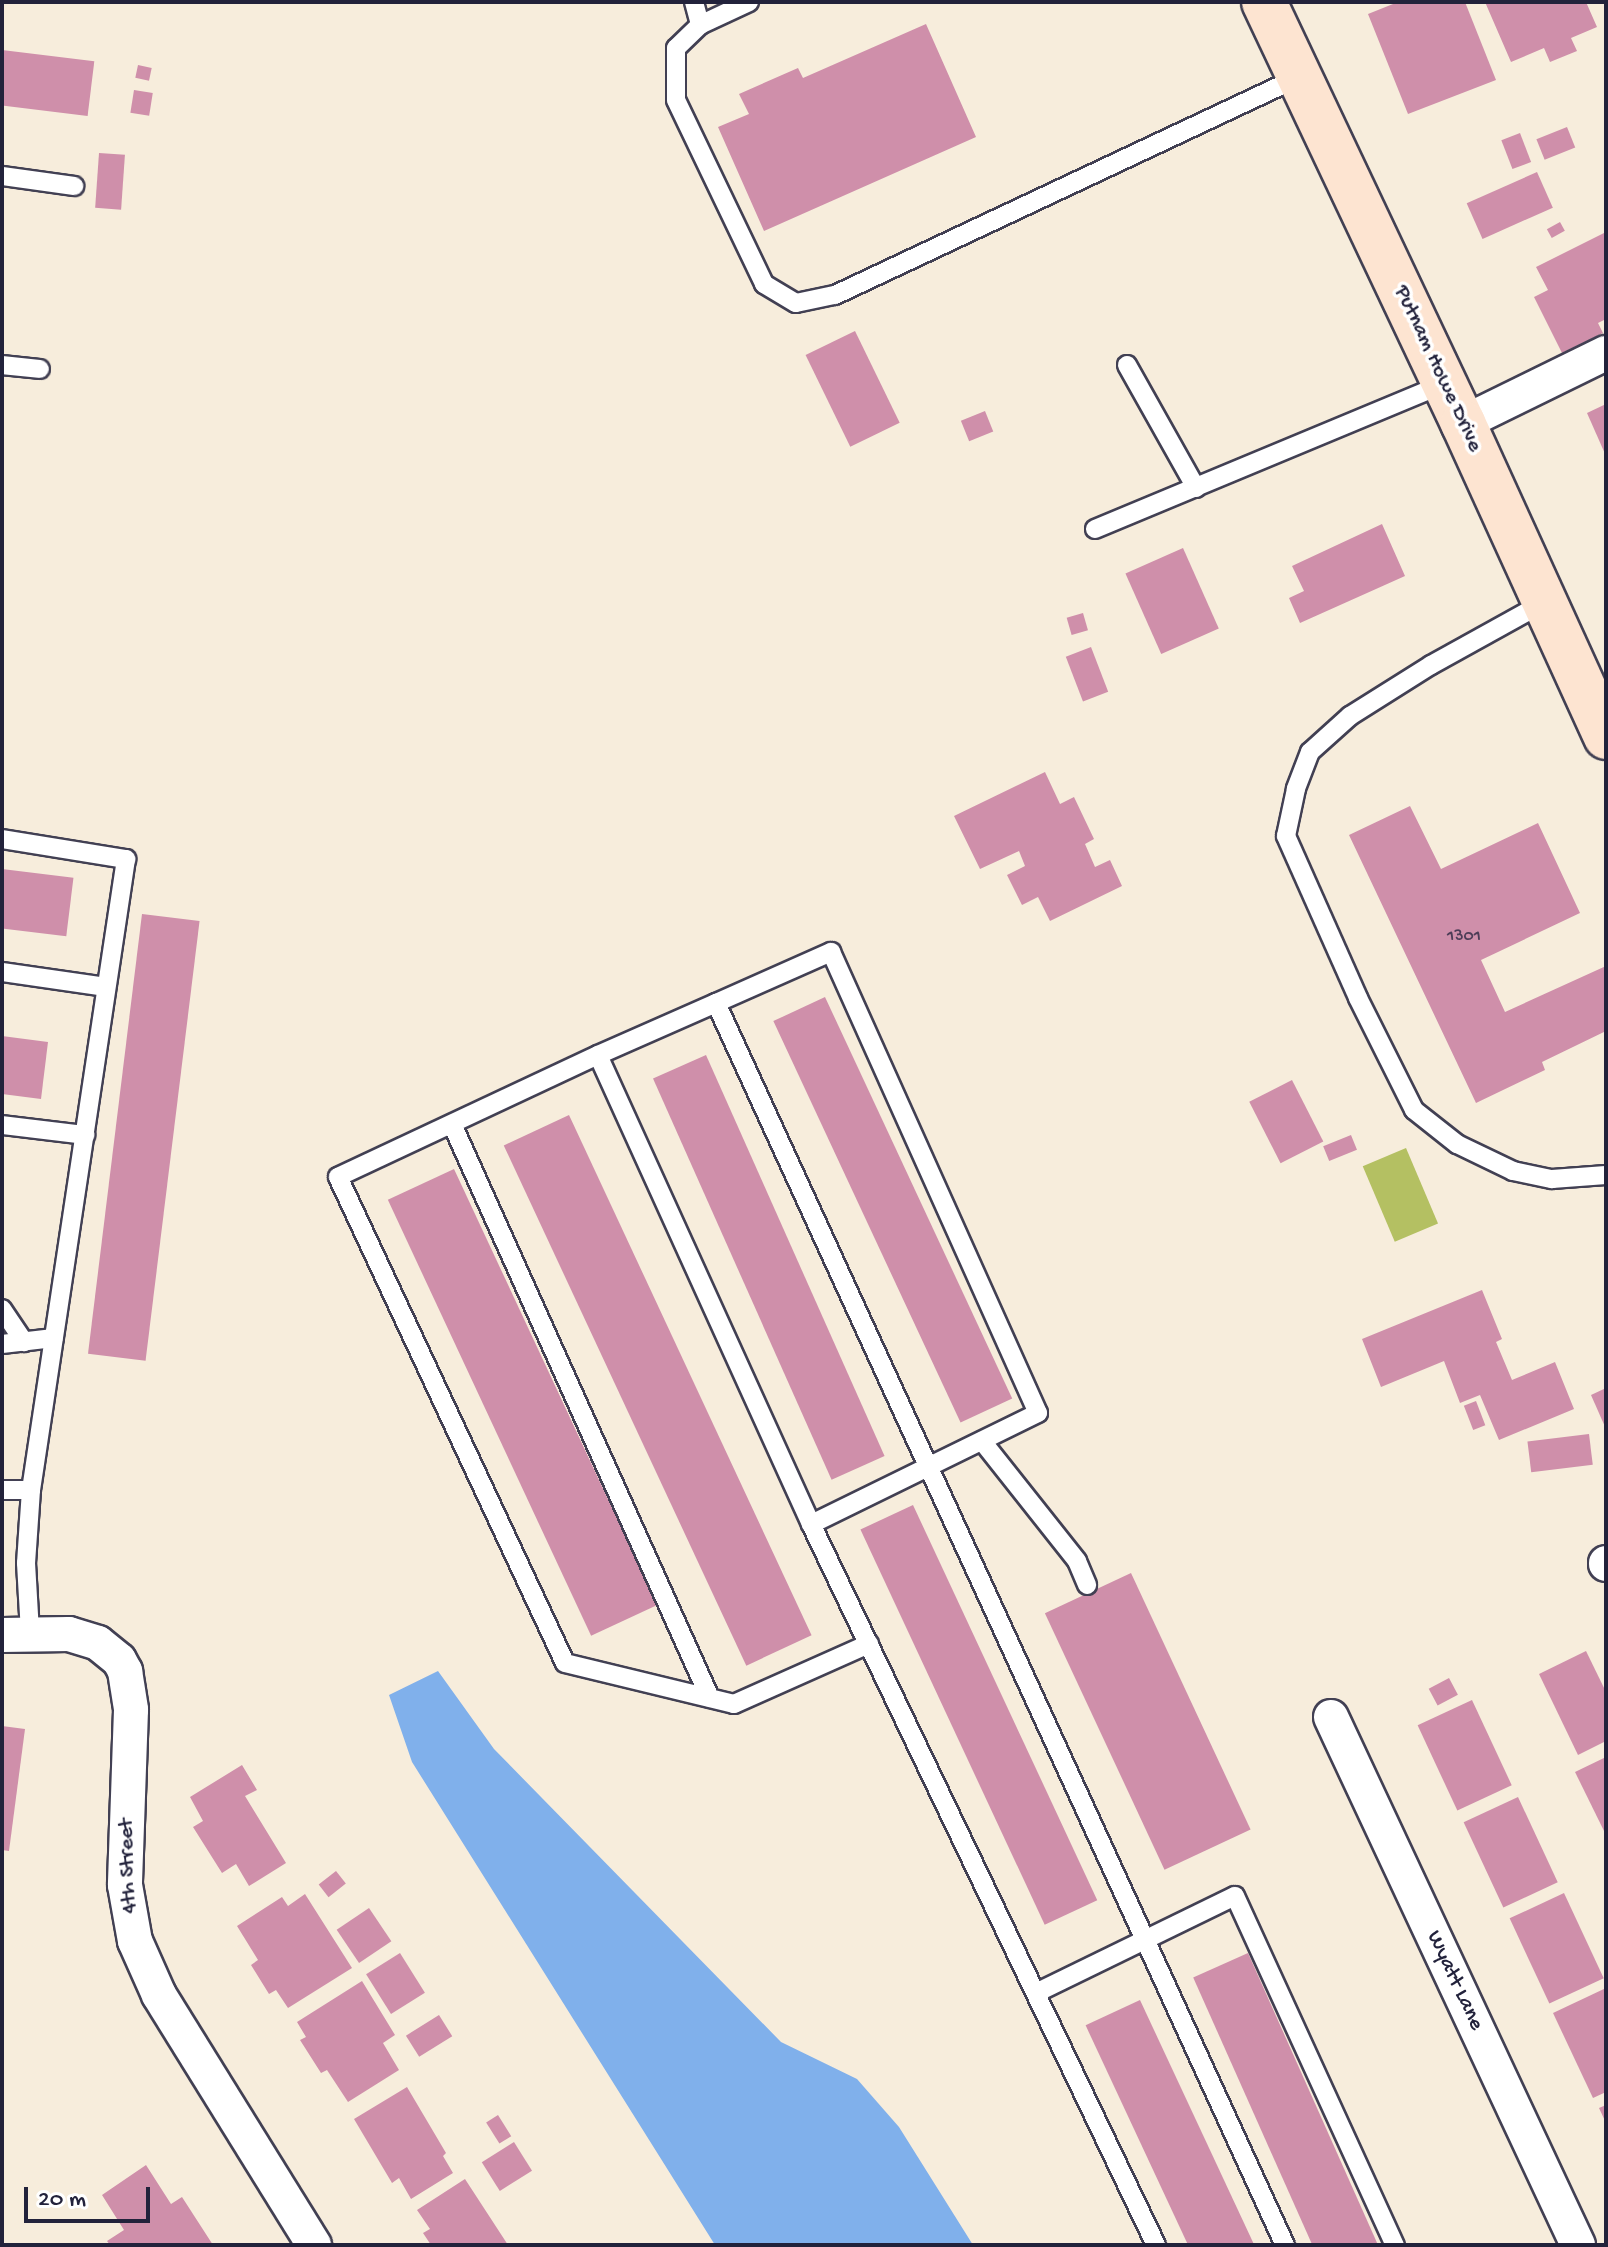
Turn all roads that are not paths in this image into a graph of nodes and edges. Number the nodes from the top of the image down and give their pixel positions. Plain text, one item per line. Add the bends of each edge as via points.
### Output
1 (694, 2) edge
2 (749, 2) edge
3 (1264, 2) edge
4 (700, 25) junction
5 (1299, 77) junction
6 (2, 176) edge
7 (74, 186) dead end
8 (1606, 353) edge
9 (2, 365) edge
10 (1127, 365) dead end
11 (40, 369) dead end
12 (1444, 384) junction
13 (1463, 423) junction
14 (1196, 488) junction
15 (1095, 529) dead end
16 (1543, 603) junction
17 (1606, 737) edge
18 (2, 839) edge
19 (2, 972) edge
20 (106, 987) junction
21 (716, 1003) junction
22 (598, 1055) junction
23 (452, 1124) junction
24 (2, 1125) edge
25 (85, 1135) junction
26 (1606, 1175) edge
27 (2, 1309) edge
28 (54, 1338) junction
29 (24, 1342) junction
30 (2, 1344) edge
31 (982, 1441) junction
32 (930, 1466) junction
33 (2, 1490) edge
34 (31, 1490) junction
35 (811, 1524) junction
36 (1087, 1585) dead end
37 (16, 1634) edge
38 (869, 1644) junction
39 (710, 1698) junction
40 (1331, 1717) dead end
41 (1147, 1939) junction
42 (1036, 1993) junction
43 (314, 2245) edge
44 (1156, 2245) edge
45 (1285, 2245) edge
46 (1395, 2245) edge
47 (1578, 2245) edge

1 - 4 lane
2 - 4 lane
3 - 5 street, Putnam Howe Drive
4 - 5 lane via 676,48 676,100 764,284 796,303 835,295
5 - 12 street, Putnam Howe Drive
6 - 7 lane
8 - 13 street
9 - 11 lane
10 - 14 lane
12 - 13 street, Putnam Howe Drive
12 - 14 lane
13 - 16 street, Putnam Howe Drive
14 - 15 lane
16 - 17 street, Putnam Howe Drive
16 - 26 lane via 1350,716 1310,752 1286,836 1414,1110 1457,1144 1513,1171 1552,1179
18 - 20 lane via 126,859
19 - 20 lane
20 - 25 lane
21 - 22 lane
21 - 31 lane via 831,952 1038,1413
21 - 32 lane
22 - 23 lane
22 - 35 lane
23 - 39 lane
23 - 39 lane via 338,1177 565,1663
24 - 25 lane
25 - 28 lane
27 - 29 lane
28 - 29 lane
28 - 34 lane
29 - 30 lane
31 - 32 lane
31 - 36 lane via 1077,1561
32 - 35 lane
32 - 41 lane
33 - 34 lane
34 - 37 lane
35 - 38 lane
37 - 43 street, 4th Street via 69,1634 98,1643 125,1671 131,1710 125,1885 135,1941 159,1995
38 - 39 lane via 734,1704
38 - 42 lane
40 - 47 street, Wyatt Lane
41 - 42 lane
41 - 45 lane
41 - 46 lane via 1235,1896
42 - 44 lane

